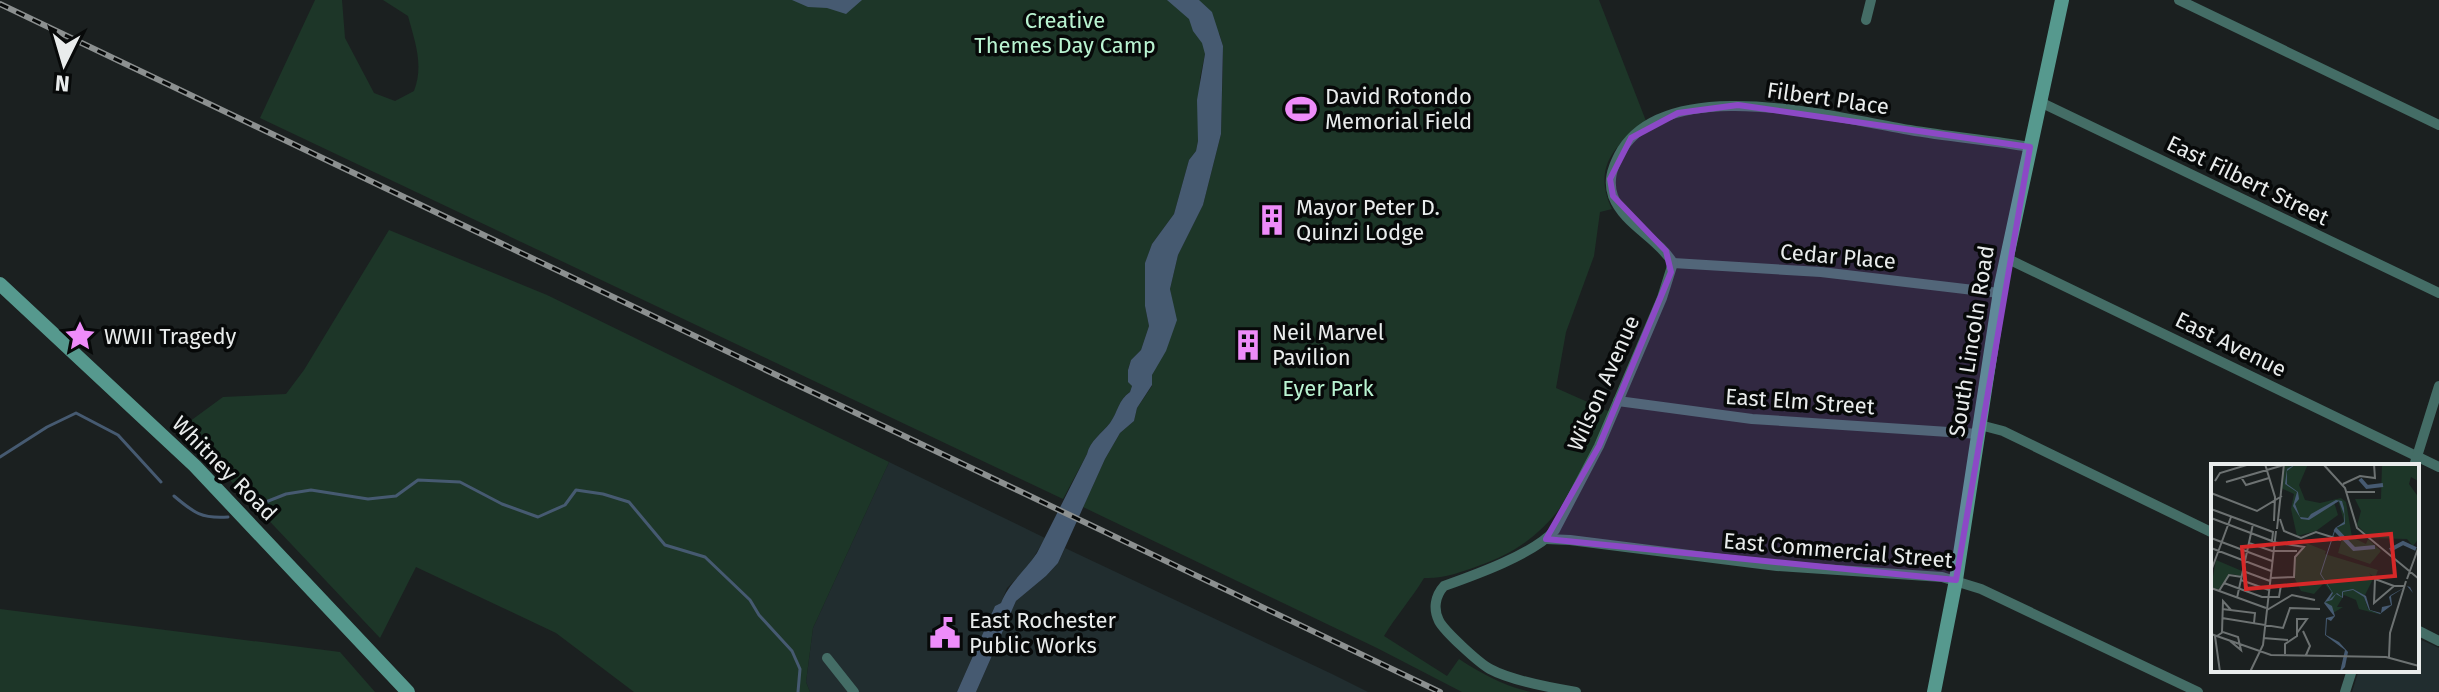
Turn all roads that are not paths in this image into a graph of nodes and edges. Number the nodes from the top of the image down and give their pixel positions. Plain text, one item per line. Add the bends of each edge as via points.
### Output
1 (1871, 0) edge
2 (2062, 0) edge
3 (2179, 0) edge
4 (1866, 20) dead end
5 (2040, 102) junction
6 (2439, 125) edge
7 (2030, 147) junction
8 (2006, 258) junction
9 (1673, 263) junction
10 (0, 284) edge
11 (1999, 293) junction
12 (2439, 293) edge
13 (2439, 386) edge
14 (1618, 401) junction
15 (1979, 430) junction
16 (2416, 461) edge
17 (2439, 467) edge
18 (2211, 532) edge
19 (1546, 539) junction
20 (1956, 580) junction
21 (2419, 631) edge
22 (2439, 641) edge
23 (827, 658) dead end
24 (2351, 672) edge
25 (408, 692) edge
26 (854, 692) edge
27 (1576, 692) edge
28 (1934, 692) edge
29 (2198, 692) edge
30 (2345, 692) edge

1 - 4 street
2 - 5 street, South Lincoln Road
3 - 6 street
5 - 7 street, South Lincoln Road
5 - 12 street, East Filbert Street
7 - 8 street, South Lincoln Road
7 - 9 street, Filbert Place via 1738,105 1678,113 1646,126 1629,142 1610,179 1622,212
8 - 11 street, South Lincoln Road
8 - 16 street, East Avenue
9 - 11 street, Cedar Place via 1821,272
9 - 14 street, Wilson Avenue
10 - 25 street, Whitney Road via 195,466
11 - 15 street, South Lincoln Road
13 - 16 street
14 - 15 street, East Elm Street via 1752,419
14 - 19 street, Wilson Avenue via 1576,491
15 - 18 street, East Elm Street via 2003,431
15 - 20 street, South Lincoln Road
16 - 17 street, East Avenue
19 - 20 street, East Commercial Street
19 - 27 street, Wilson Avenue via 1444,586 1435,603 1439,622 1492,670
20 - 28 street, South Lincoln Road
20 - 29 street, East Commercial Street
21 - 22 street
23 - 26 street
24 - 30 street

